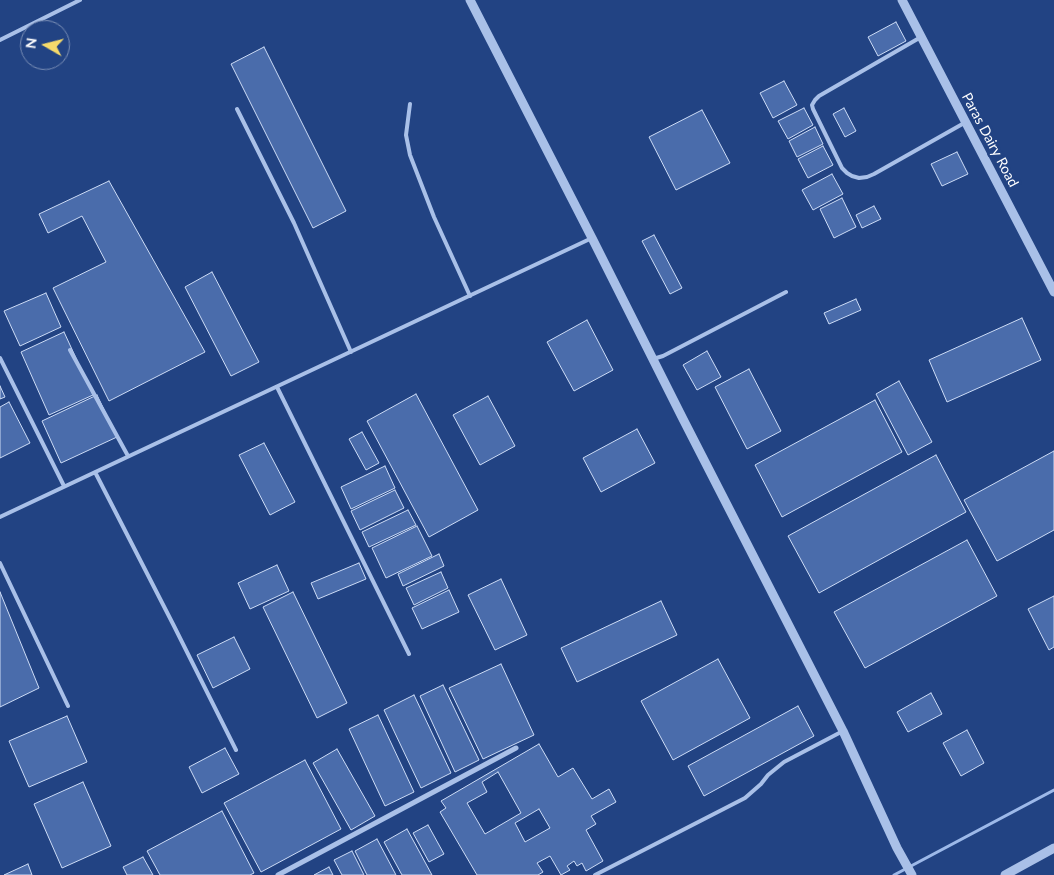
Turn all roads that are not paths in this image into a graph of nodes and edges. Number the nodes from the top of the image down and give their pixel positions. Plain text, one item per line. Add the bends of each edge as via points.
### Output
1 (80, 0) edge
2 (470, 0) edge
3 (902, 0) edge
4 (921, 38) junction
5 (0, 40) edge
6 (410, 104) dead end
7 (237, 110) dead end
8 (966, 122) junction
9 (592, 238) junction
10 (786, 292) dead end
11 (1054, 292) edge
12 (470, 296) junction
13 (70, 350) dead end
14 (351, 352) junction
15 (0, 358) edge
16 (653, 359) junction
17 (278, 387) junction
18 (128, 456) junction
19 (95, 472) junction
20 (64, 486) junction
21 (0, 517) edge
22 (0, 563) edge
23 (409, 654) dead end
24 (68, 706) dead end
25 (843, 731) junction
26 (516, 748) dead end
27 (236, 750) dead end
28 (1054, 848) edge
29 (278, 875) edge
30 (595, 875) edge
31 (912, 875) edge
32 (1004, 875) edge

1 - 5 lane
2 - 9 street
3 - 4 street, Paras Dairy Road
4 - 8 street, Paras Dairy Road
4 - 8 lane via 815,100 813,109 842,168 852,176 867,177
6 - 12 lane via 406,135 410,155
7 - 14 lane via 294,223
8 - 11 street, Paras Dairy Road
9 - 12 lane
9 - 16 street
10 - 16 lane
12 - 14 lane
13 - 18 lane
14 - 17 lane
15 - 20 lane
16 - 25 street
17 - 18 lane
17 - 23 lane
18 - 19 lane
19 - 20 lane
19 - 27 lane
20 - 21 lane
22 - 24 lane
25 - 30 lane via 784,762 745,798
25 - 31 street
26 - 29 street
28 - 32 street

